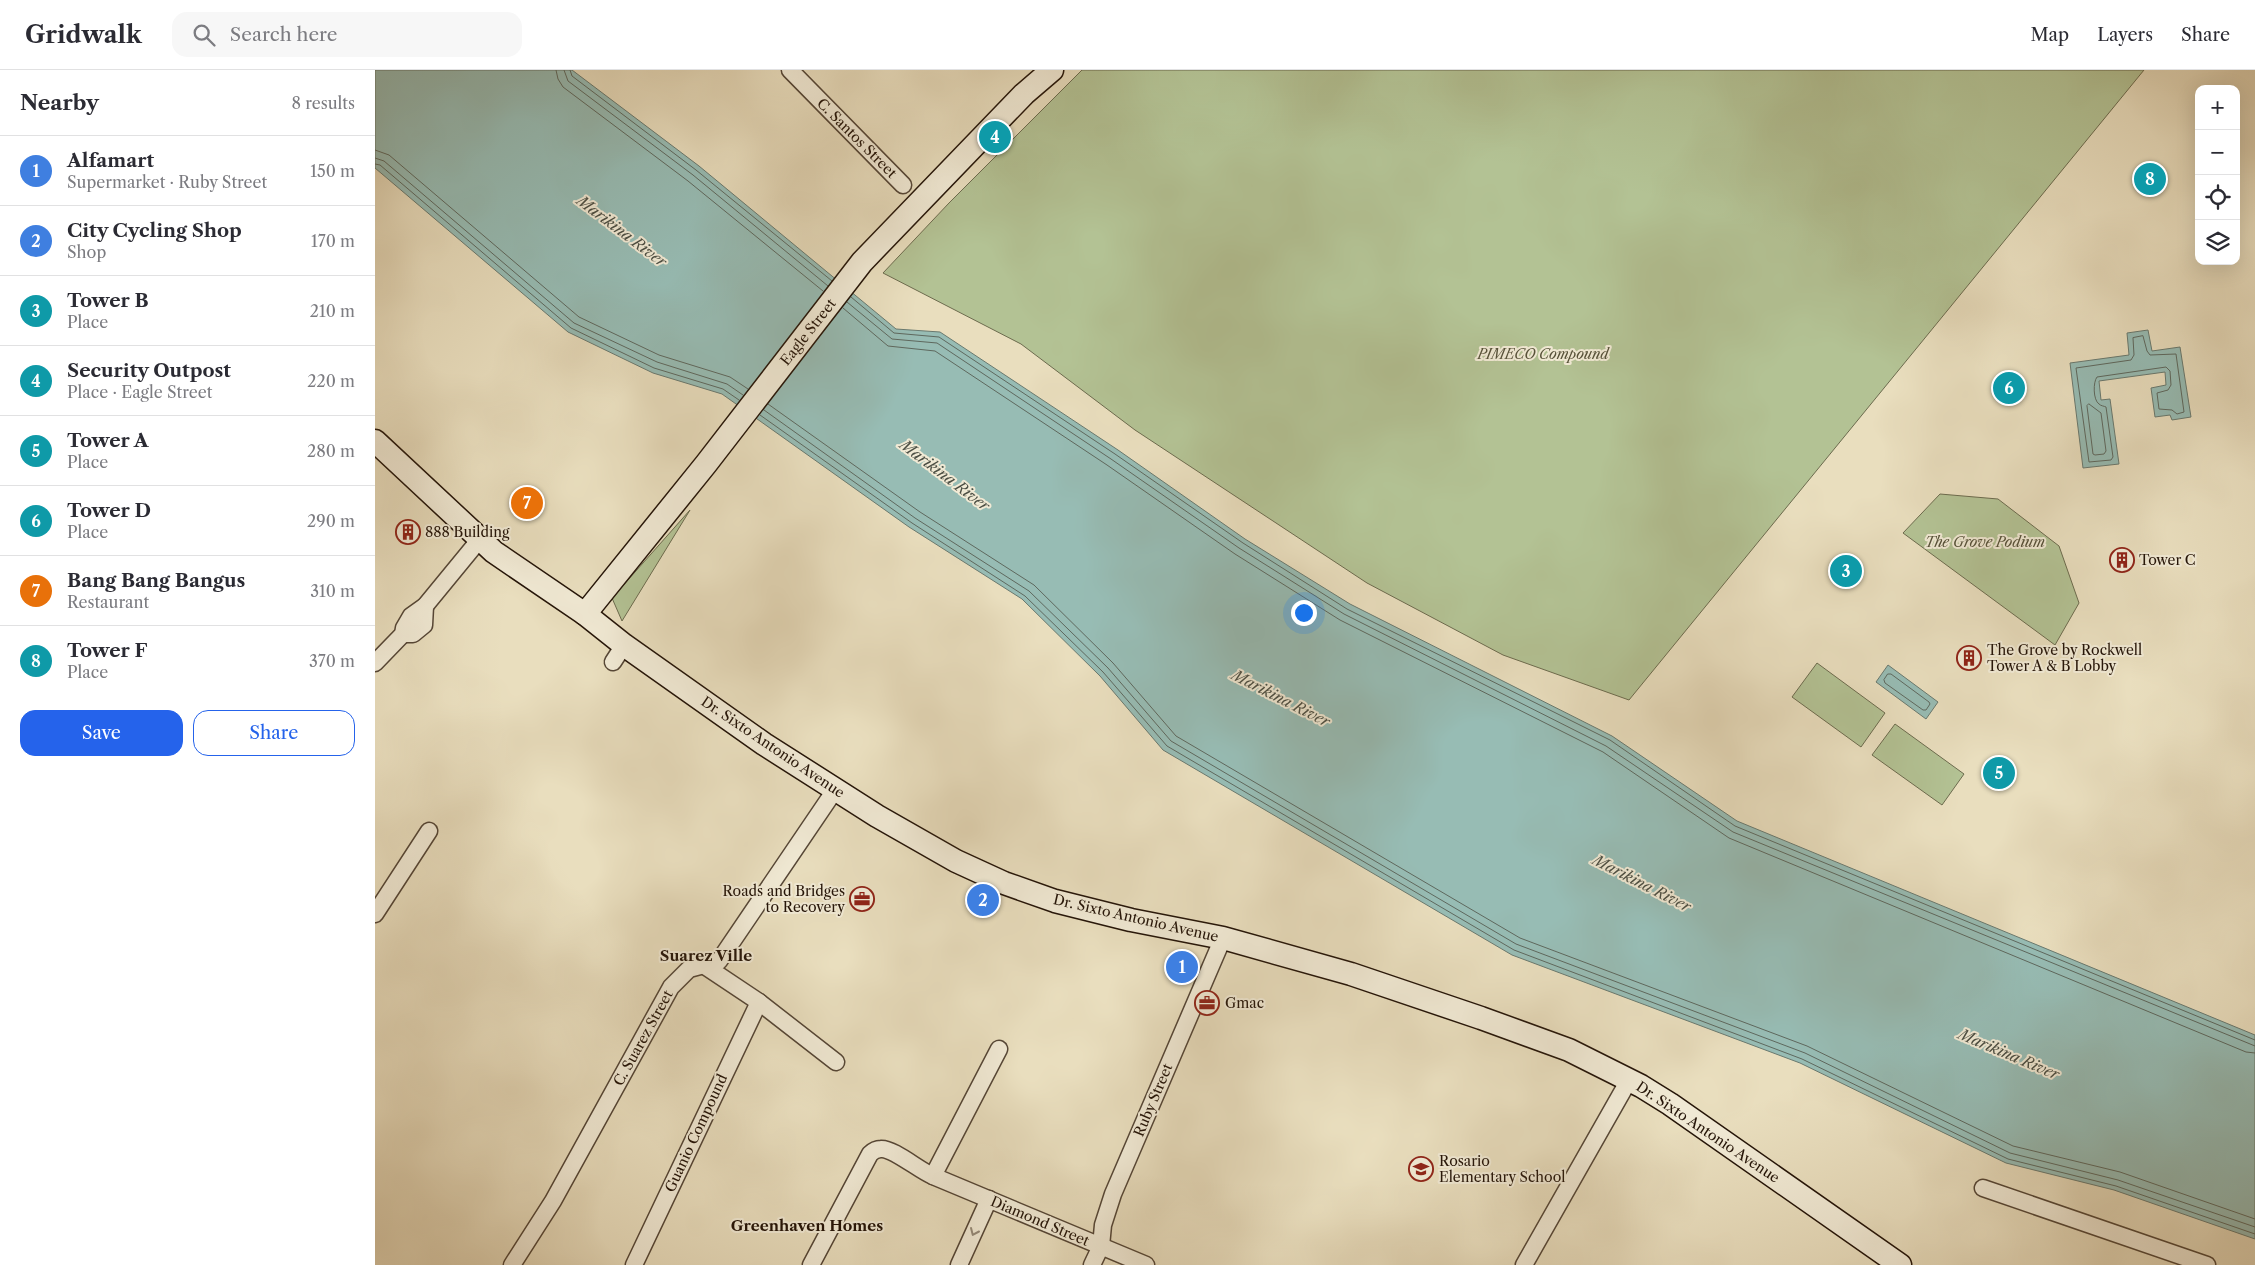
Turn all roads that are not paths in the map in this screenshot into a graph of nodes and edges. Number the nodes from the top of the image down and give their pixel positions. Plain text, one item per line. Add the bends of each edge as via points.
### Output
1 (790, 70) edge
2 (1052, 70) edge
3 (903, 185) dead end
4 (375, 441) edge
5 (480, 540) junction
6 (585, 614) junction
7 (375, 664) edge
8 (835, 790) junction
9 (429, 831) dead end
10 (375, 914) edge
11 (1223, 938) junction
12 (702, 964) junction
13 (759, 1002) junction
14 (999, 1049) dead end
15 (836, 1062) dead end
16 (1629, 1080) junction
17 (933, 1176) junction
18 (1983, 1188) dead end
19 (989, 1199) junction
20 (1101, 1246) junction
21 (512, 1265) edge
22 (633, 1265) edge
23 (811, 1265) edge
24 (959, 1265) edge
25 (1092, 1265) edge
26 (1146, 1265) edge
27 (1524, 1265) edge
28 (1900, 1265) edge
29 (2207, 1265) edge

1 - 3 street, C. Santos Street
2 - 6 main road, Eagle Street via 862,262 707,464
4 - 5 main road, Dr. Sixto Antonio Avenue
5 - 6 main road, Dr. Sixto Antonio Avenue
5 - 7 street via 425,606 425,625 413,634 403,634
6 - 8 main road, Dr. Sixto Antonio Avenue via 618,654
8 - 11 main road, Dr. Sixto Antonio Avenue via 956,861 1004,883 1055,901 1122,918
8 - 12 street, C. Suarez Street via 719,961
9 - 10 street
11 - 16 main road, Dr. Sixto Antonio Avenue via 1351,974 1481,1018 1569,1050
11 - 20 street, Ruby Street via 1113,1194 1103,1226
12 - 13 street
12 - 21 street, C. Suarez Street via 689,969 671,987 553,1201
13 - 15 street
13 - 22 street, Guanio Compound
14 - 17 street
16 - 27 street
16 - 28 main road, Dr. Sixto Antonio Avenue via 1695,1120
17 - 19 street, Diamond Street
17 - 23 street, Diamond Street via 890,1151 875,1150 867,1158
18 - 29 street
19 - 20 street, Diamond Street
19 -> 24 street
20 - 25 street, Ruby Street
20 - 26 street, Diamond Street

